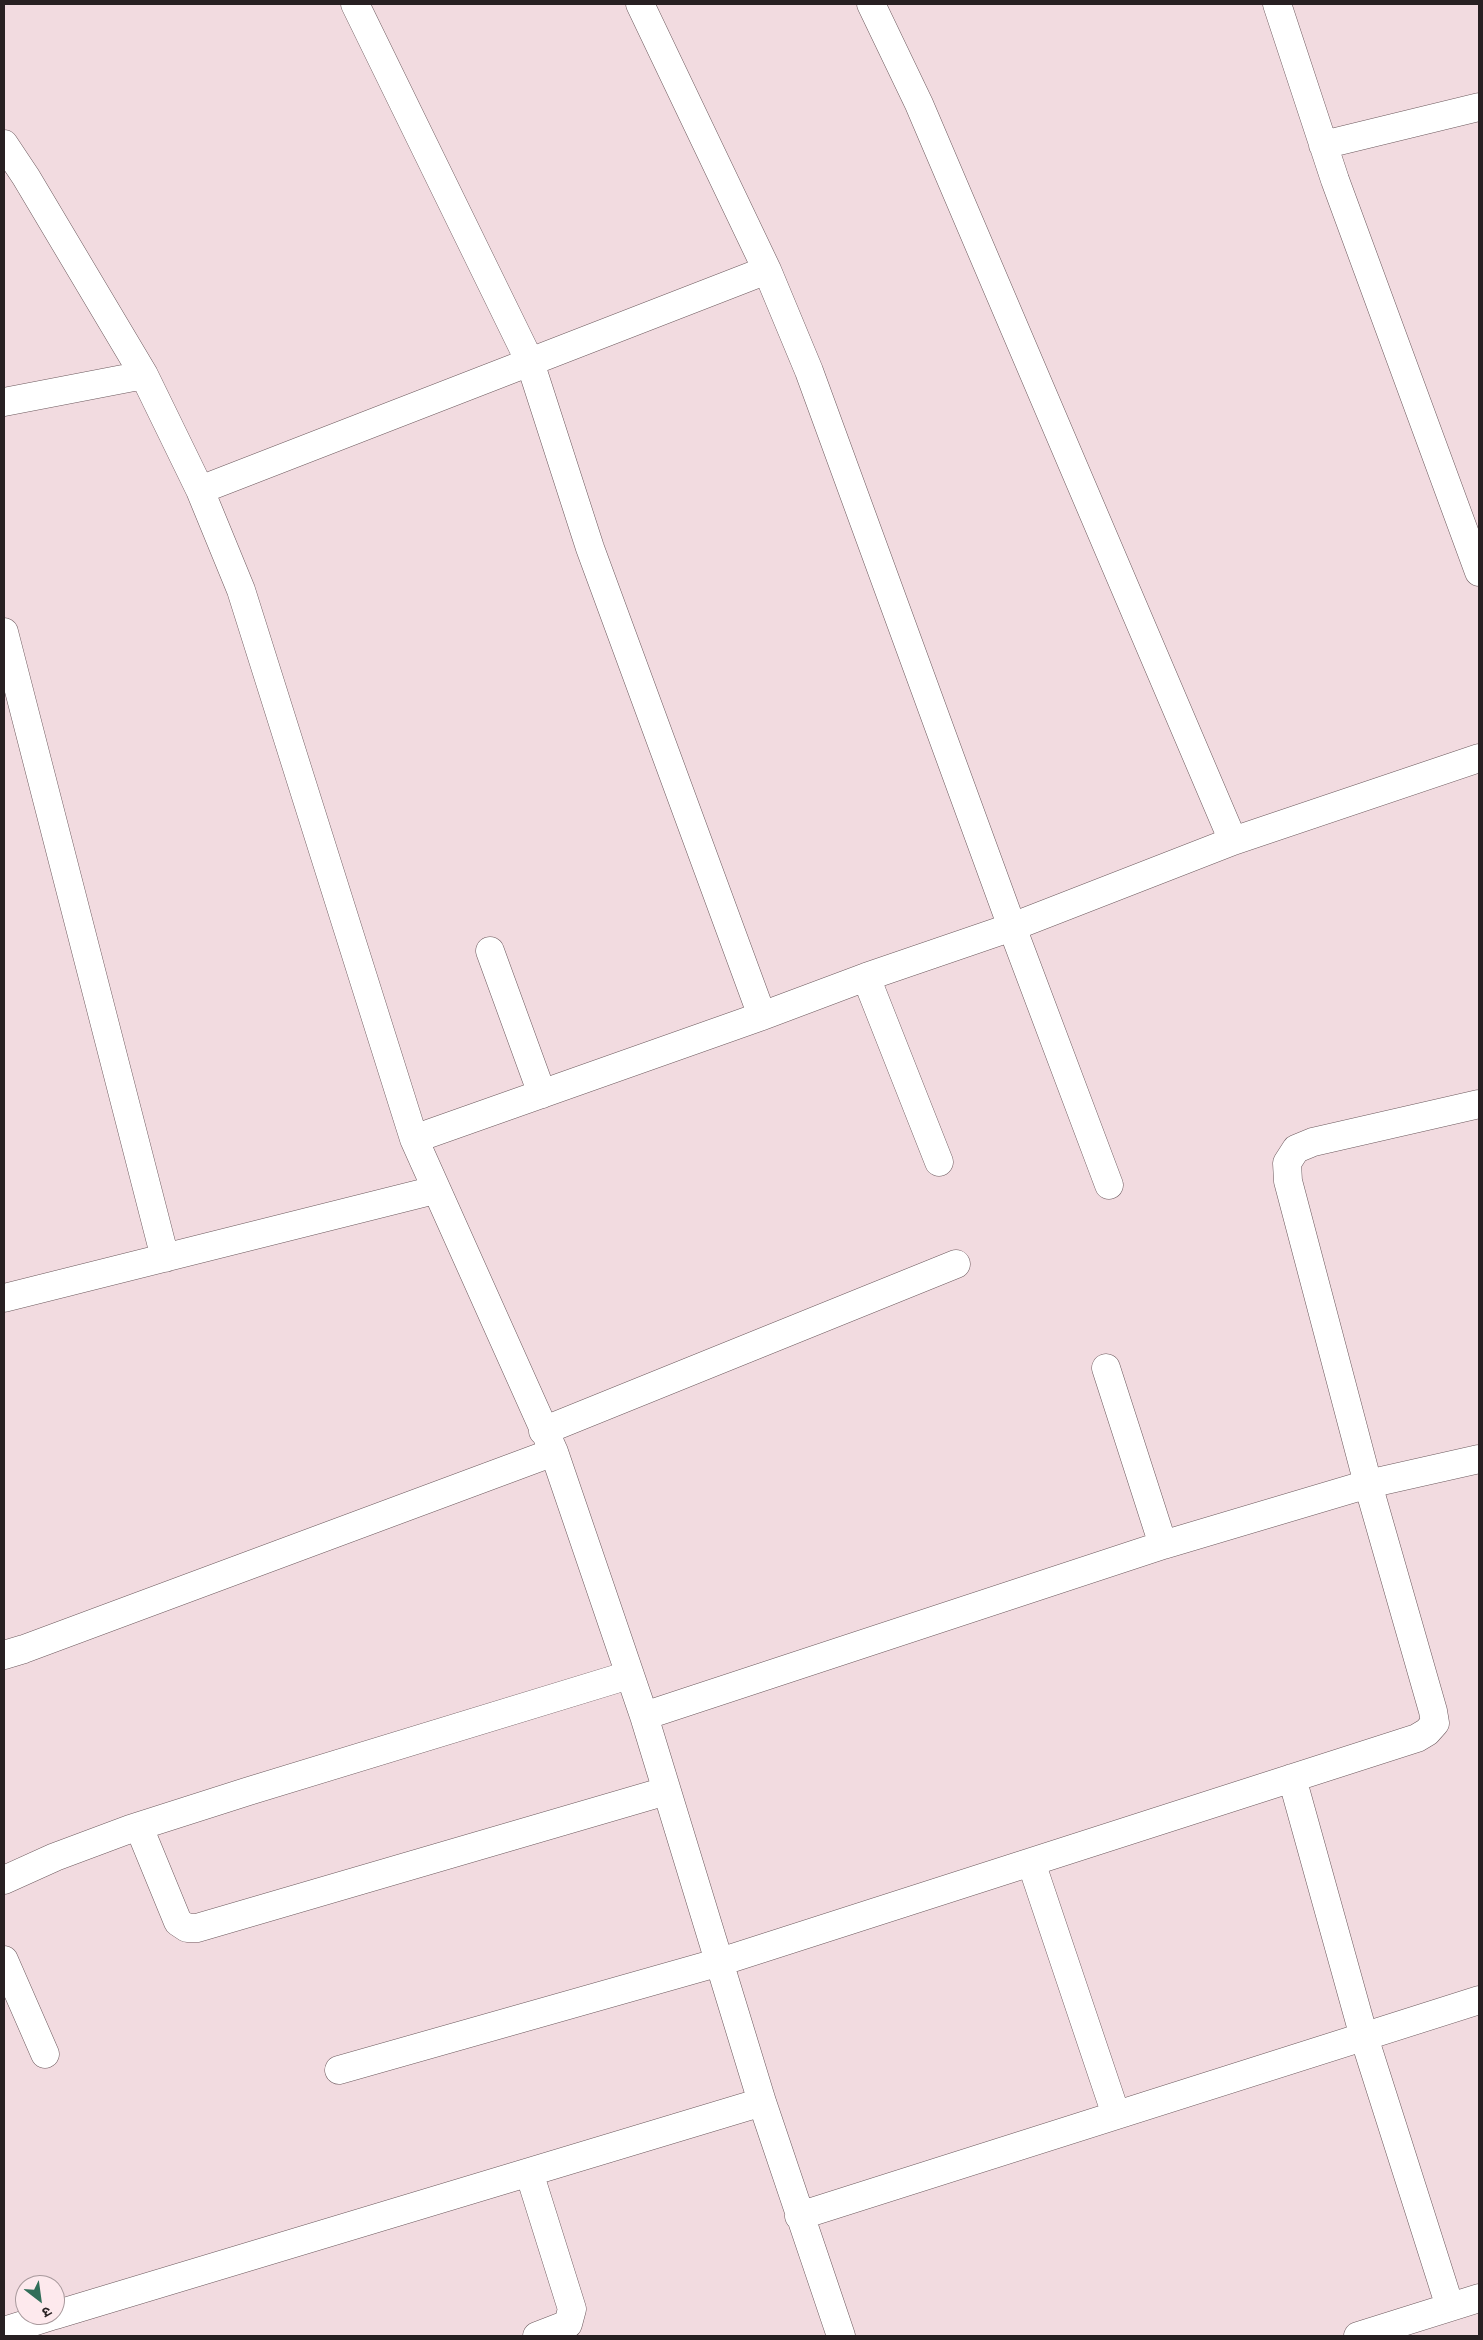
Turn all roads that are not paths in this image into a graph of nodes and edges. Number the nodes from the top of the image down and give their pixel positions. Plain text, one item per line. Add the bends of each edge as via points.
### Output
1 (355, 4) edge
2 (640, 4) edge
3 (872, 4) edge
4 (1277, 4) edge
5 (1479, 107) edge
6 (4, 144) edge
7 (1323, 145) junction
8 (767, 270) junction
9 (530, 362) junction
10 (144, 375) junction
11 (4, 402) edge
12 (200, 490) junction
13 (1477, 559) edge
14 (4, 632) edge
15 (1479, 758) edge
16 (1233, 841) junction
17 (1012, 927) junction
18 (490, 952) dead end
19 (866, 976) junction
20 (762, 1016) junction
21 (542, 1094) junction
22 (1479, 1104) edge
23 (414, 1139) junction
24 (939, 1162) dead end
25 (1109, 1185) dead end
26 (435, 1190) junction
27 (165, 1258) junction
28 (956, 1264) dead end
29 (4, 1298) edge
30 (1106, 1368) dead end
31 (548, 1442) junction
32 (1479, 1459) edge
33 (1368, 1484) junction
34 (1163, 1545) junction
35 (4, 1655) edge
36 (629, 1675) junction
37 (644, 1716) junction
38 (1292, 1778) junction
39 (666, 1791) junction
40 (139, 1827) junction
41 (1031, 1862) junction
42 (4, 1880) edge
43 (4, 1960) edge
44 (720, 1962) junction
45 (1479, 2000) edge
46 (1364, 2037) junction
47 (45, 2054) dead end
48 (339, 2070) dead end
49 (762, 2102) junction
50 (1116, 2115) junction
51 (529, 2172) junction
52 (799, 2216) junction
53 (1479, 2298) edge
54 (1450, 2307) junction
55 (65, 2312) edge
56 (23, 2325) edge
57 (4, 2331) edge
58 (537, 2336) edge
59 (841, 2336) edge
60 (1358, 2336) edge

1 - 9 street
2 - 8 street
3 - 16 street via 919,104
4 - 7 street
5 - 7 street
6 - 10 street
7 - 13 street
8 - 9 street
8 - 17 street via 809,371
9 - 12 street
9 - 20 street via 590,548
10 - 11 street
10 - 12 street
12 - 23 street via 241,590
14 - 27 street
15 - 16 street
16 - 17 street
17 - 19 street
17 - 25 street
18 - 21 street
19 - 20 street
19 - 24 street
20 - 21 street
21 - 23 street
22 - 33 street via 1313,1142 1296,1149 1287,1163 1288,1182
23 - 26 street
26 - 27 street
26 - 31 street
27 - 29 street
28 - 31 street
30 - 34 street
31 - 35 street via 34,1646
31 - 36 street
32 - 33 street
33 - 34 street
33 - 38 street via 1435,1723 1417,1738
34 - 37 street
36 - 37 street
36 - 40 street
37 - 39 street
38 - 41 street
38 - 46 street
39 - 40 street via 197,1928 187,1928 178,1922
39 - 44 street
40 - 42 street via 55,1857
41 - 44 street
41 - 50 street
43 - 47 street
44 - 48 street
44 - 49 street
45 - 46 street
46 - 50 street
46 - 54 street
49 - 51 street
49 - 52 street
50 - 52 street
51 - 55 street
51 - 58 street via 572,2309 568,2324
52 - 59 street
53 - 54 street
54 - 60 street
56 - 57 street

